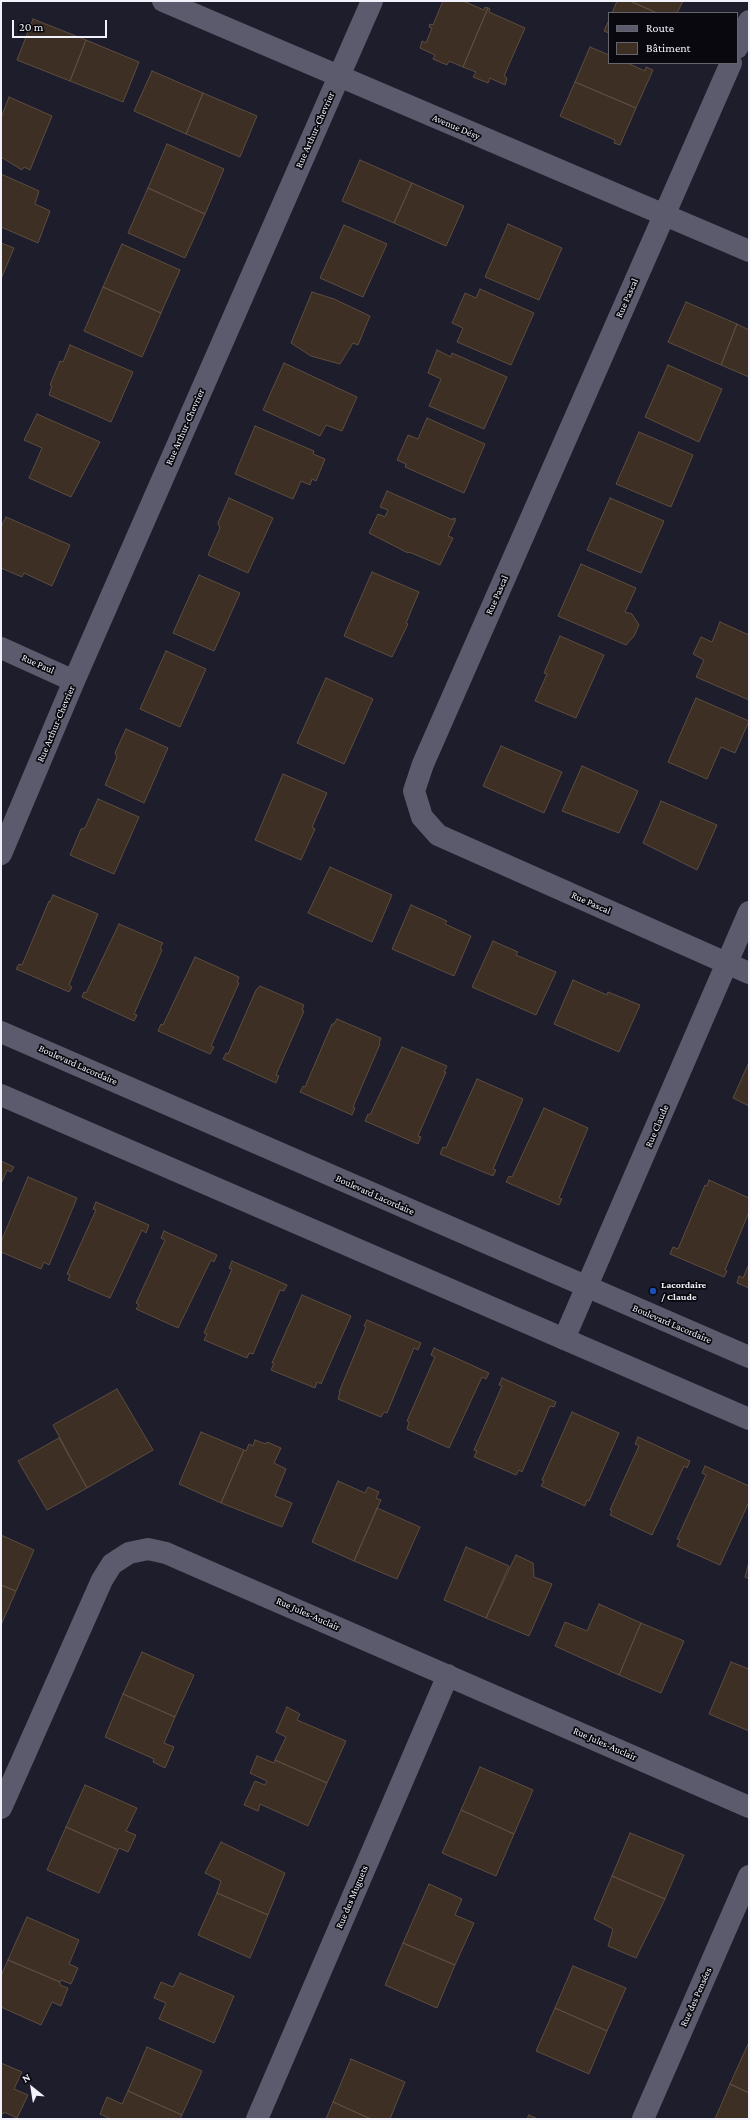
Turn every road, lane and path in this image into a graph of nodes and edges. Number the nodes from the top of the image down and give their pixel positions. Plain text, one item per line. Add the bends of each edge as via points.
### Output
1 (163, 1) edge
2 (372, 1) edge
3 (749, 21) edge
4 (738, 46) edge
5 (730, 64) edge
6 (338, 77) junction
7 (664, 214) junction
8 (749, 251) edge
9 (1, 648) edge
10 (74, 680) junction
11 (1, 854) edge
12 (749, 912) edge
13 (727, 963) junction
14 (749, 972) edge
15 (1, 1032) edge
16 (1, 1094) edge
17 (587, 1288) junction
18 (564, 1339) junction
19 (749, 1357) edge
20 (749, 1419) edge
21 (448, 1675) junction
22 (749, 1807) edge
23 (1, 1808) edge
24 (749, 1876) edge
25 (256, 2119) edge
26 (643, 2119) edge

1 - 6 street, Avenue Désy
2 - 6 street, Rue Arthur-Chevrier
3 - 4 street
5 - 7 street, Rue Pascal
6 - 7 street, Avenue Désy
6 - 10 street, Rue Arthur-Chevrier
7 - 8 street, Avenue Désy
7 - 13 street, Rue Pascal via 423,764 414,791 422,817 438,835
9 - 10 street, Rue Paul
10 - 11 street, Rue Arthur-Chevrier
12 - 13 street, Rue Claude
13 - 14 street, Rue Pascal
13 - 17 street, Rue Claude
15 - 17 street, Boulevard Lacordaire
16 - 18 street
17 - 18 street, Rue Claude
17 - 19 street, Boulevard Lacordaire
18 - 20 street
21 - 22 street, Rue Jules-Auclair
21 - 23 street, Rue Jules-Auclair via 166,1552 148,1549 129,1553 112,1564 102,1580
21 - 25 street, Rue des Muguets
24 - 26 street, Rue des Pensées

